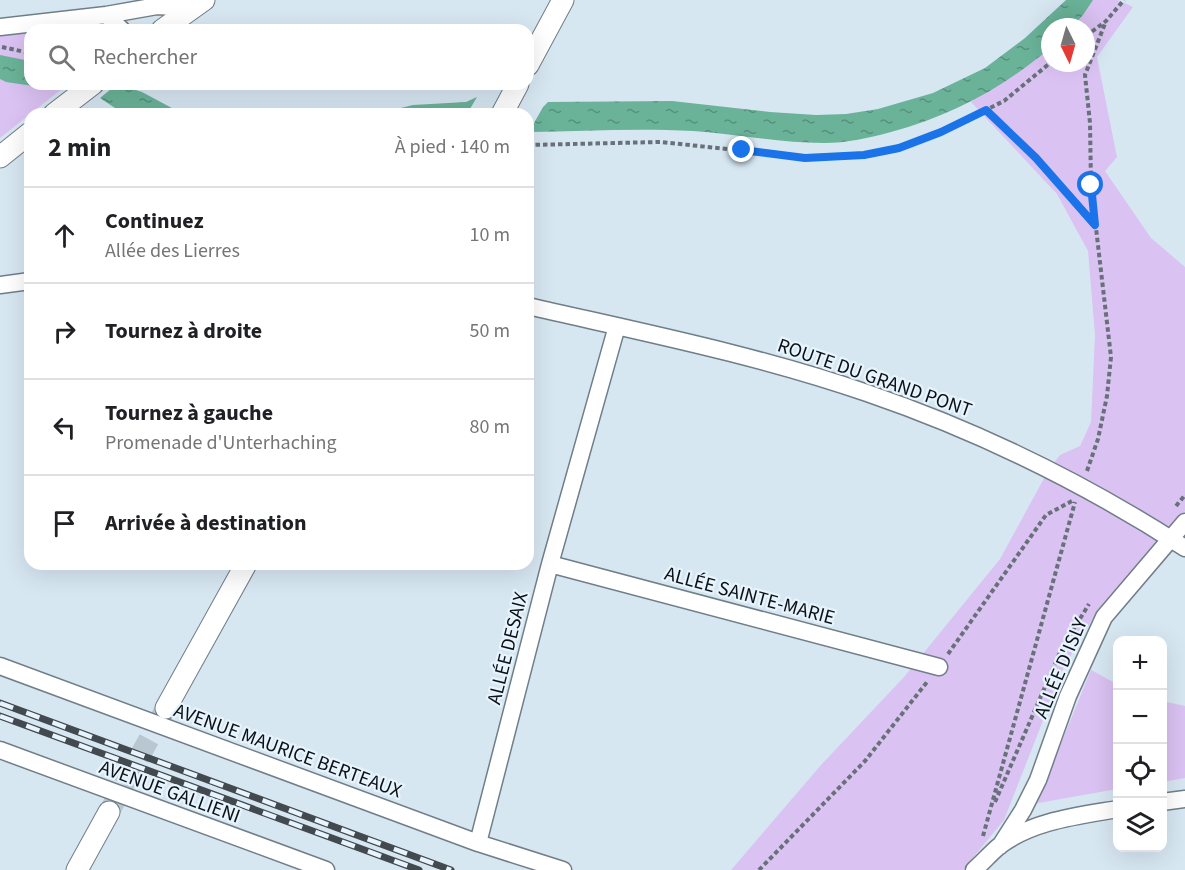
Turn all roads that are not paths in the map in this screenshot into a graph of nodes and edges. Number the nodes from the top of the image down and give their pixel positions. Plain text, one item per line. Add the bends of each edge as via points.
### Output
1 (563, 0) edge
2 (198, 4) edge
3 (106, 15) junction
4 (24, 24) edge
5 (26, 24) edge
6 (116, 24) edge
7 (170, 24) edge
8 (0, 27) edge
9 (534, 55) edge
10 (85, 90) edge
11 (515, 90) edge
12 (62, 108) edge
13 (505, 108) edge
14 (24, 138) edge
15 (0, 157) edge
16 (24, 282) edge
17 (0, 285) edge
18 (534, 307) edge
19 (617, 326) junction
20 (1185, 522) edge
21 (1178, 543) edge
22 (550, 564) junction
23 (243, 570) edge
24 (0, 666) edge
25 (939, 667) dead end
26 (166, 708) tunnel mouth
27 (0, 750) edge
28 (1185, 800) edge
29 (1167, 802) edge
30 (1113, 810) edge
31 (109, 812) tunnel mouth
32 (478, 843) junction
33 (999, 846) junction
34 (77, 870) edge
35 (326, 870) edge
36 (563, 870) edge
37 (974, 870) edge

1 - 9 street
2 - 3 street via 156,6
2 - 7 street
3 - 5 street
3 - 6 street
4 - 8 street
10 - 12 street
11 - 13 street
14 - 15 street
16 - 17 street
18 - 19 street, ROUTE DU GRAND PONT
19 - 21 street, ROUTE DU GRAND PONT via 758,360 866,392 973,433
19 - 22 street, ALLÉE DESAIX
20 - 21 street, ALLÉE D'ISLY
21 - 33 street, ALLÉE D'ISLY via 1104,617 1068,696 1038,780
22 - 25 street, ALLÉE SAINTE-MARIE
22 - 32 street, ALLÉE DESAIX
23 - 26 street
24 - 32 street, AVENUE MAURICE BERTEAUX
27 - 35 street, AVENUE GALLIENI
28 - 29 street
30 - 33 street via 1031,828
31 - 34 street
32 - 36 street, AVENUE MAURICE BERTEAUX
33 - 37 street

